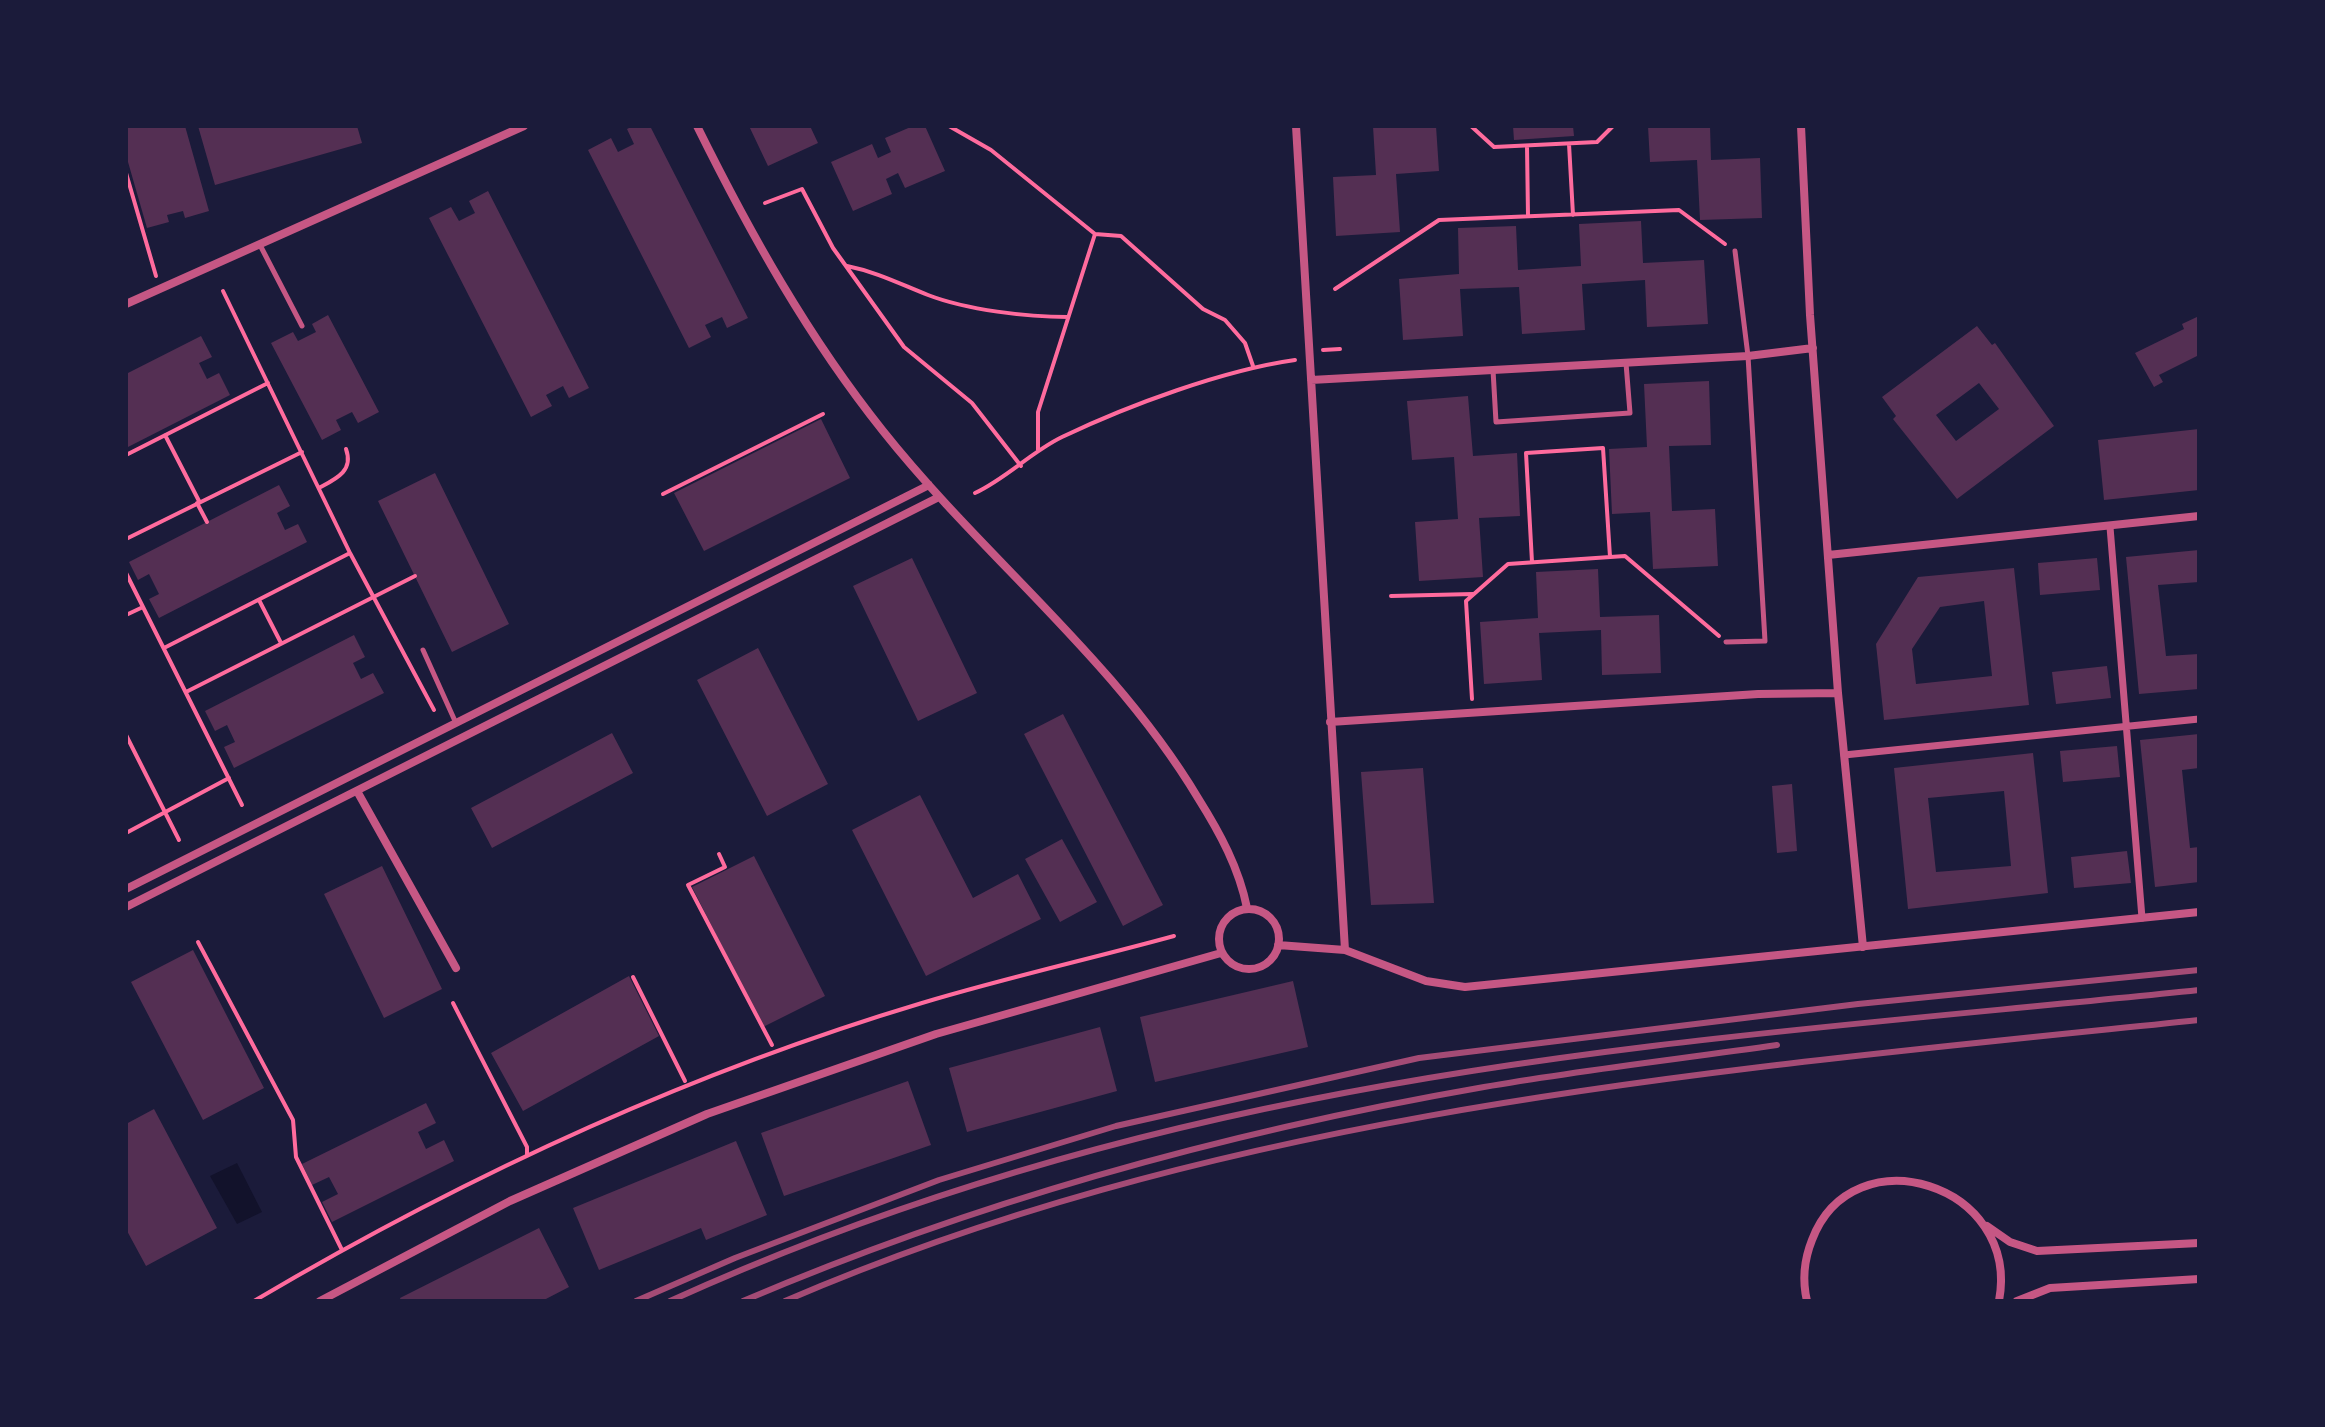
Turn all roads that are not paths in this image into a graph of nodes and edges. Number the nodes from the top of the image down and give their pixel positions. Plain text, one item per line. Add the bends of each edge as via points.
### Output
1 (524, 126) edge
2 (697, 126) edge
3 (1296, 126) edge
4 (1801, 126) edge
5 (260, 245) junction
6 (1735, 251) road end
7 (126, 304) edge
8 (302, 326) dead end
9 (1813, 348) junction
10 (1748, 356) junction
11 (1626, 363) junction
12 (1493, 370) junction
13 (1311, 380) junction
14 (929, 485) junction
15 (939, 497) junction
16 (2199, 516) edge
17 (2110, 527) junction
18 (1828, 555) junction
19 (1726, 642) road end
20 (423, 650) dead end
21 (1838, 693) junction
22 (2199, 719) edge
23 (455, 721) junction
24 (1330, 722) junction
25 (2128, 726) junction
26 (1844, 755) junction
27 (357, 791) junction
28 (126, 889) edge
29 (126, 907) edge
30 (1247, 908) junction
31 (2199, 912) edge
32 (2142, 918) junction
33 (1278, 945) junction
34 (1863, 947) junction
35 (1345, 950) junction
36 (1221, 953) junction
37 (456, 968) dead end
38 (1984, 1224) junction
39 (2199, 1243) edge
40 (2199, 1279) edge
41 (320, 1301) edge
42 (1807, 1301) edge
43 (1999, 1301) edge
44 (2017, 1301) edge

1 - 5 street
2 - 14 street via 806,323 882,430
3 - 13 street
4 - 9 street
5 - 7 street
5 - 8 lane
6 - 10 lane
9 - 10 street
9 - 18 street
10 - 11 street
10 - 19 lane via 1765,641
11 - 12 street
11 - 12 lane via 1630,413 1496,422
12 - 13 street
13 - 24 street
14 - 15 street
14 - 23 street
15 - 27 street
15 - 30 street via 1092,654 1142,714 1213,821 1233,861
16 - 17 street
17 - 18 street
17 - 25 street
18 - 21 street
20 - 23 lane
21 - 24 street
21 - 26 street
22 - 25 street
23 - 28 street
24 - 35 street
25 - 26 street
25 - 32 street
26 - 34 street
27 - 29 street
27 - 37 street
30 - 33 street via 1276,923
30 - 36 street via 1225,920 1219,933
31 - 32 street
32 - 34 street
33 - 35 street
33 - 36 street via 1272,957 1253,969 1229,963
34 - 35 street via 1465,987 1426,981
36 - 41 street via 922,1038 707,1114 510,1201
38 - 39 street via 2010,1242 2037,1251
38 - 42 street via 1969,1207 1928,1184 1885,1182 1866,1188 1837,1206 1815,1232 1804,1272
38 - 43 street via 1999,1260
40 - 44 street via 2050,1288

